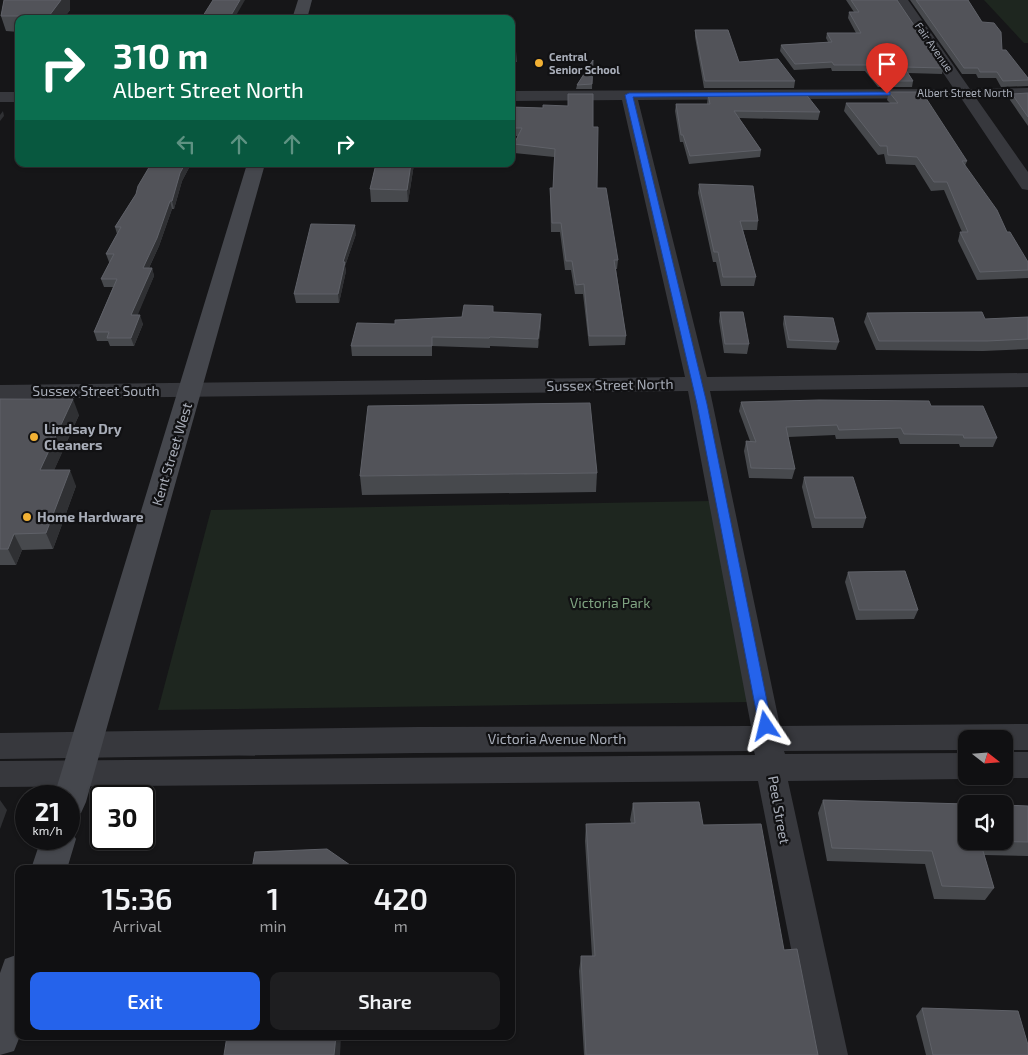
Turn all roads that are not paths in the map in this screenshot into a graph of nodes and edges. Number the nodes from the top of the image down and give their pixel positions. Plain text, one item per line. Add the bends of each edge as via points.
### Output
1 (304, 0) edge
2 (901, 0) edge
3 (300, 15) edge
4 (1028, 93) edge
5 (967, 94) junction
6 (629, 95) junction
7 (515, 96) edge
8 (0, 97) edge
9 (15, 97) edge
10 (255, 167) edge
11 (1028, 184) edge
12 (1028, 380) edge
13 (697, 384) junction
14 (191, 391) junction
15 (0, 392) edge
16 (1028, 737) edge
17 (0, 746) edge
18 (770, 753) junction
19 (958, 765) edge
20 (1013, 765) edge
21 (1028, 765) edge
22 (77, 773) edge
23 (0, 774) edge
24 (55, 850) edge
25 (50, 865) edge
26 (15, 986) edge
27 (0, 1037) edge
28 (830, 1055) edge

1 - 3 main road
2 - 5 street, Fair Avenue
4 - 5 street, Albert Street North
5 - 6 street, Albert Street North
5 - 11 street, Fair Avenue
6 - 7 street, Albert Street North
6 - 13 street, Peel Street
8 - 9 street
10 - 14 main road, Kent Street West
12 - 13 street, Sussex Street North
13 - 14 street, Sussex Street North
13 - 18 street, Peel Street
14 - 15 street, Sussex Street South
14 - 22 main road, Kent Street West
16 - 18 street
17 - 22 street
18 - 19 street
18 - 22 street via 416,769
18 - 28 street, Peel Street via 776,801
20 - 21 street
22 - 23 street
24 - 25 main road
26 - 27 main road

